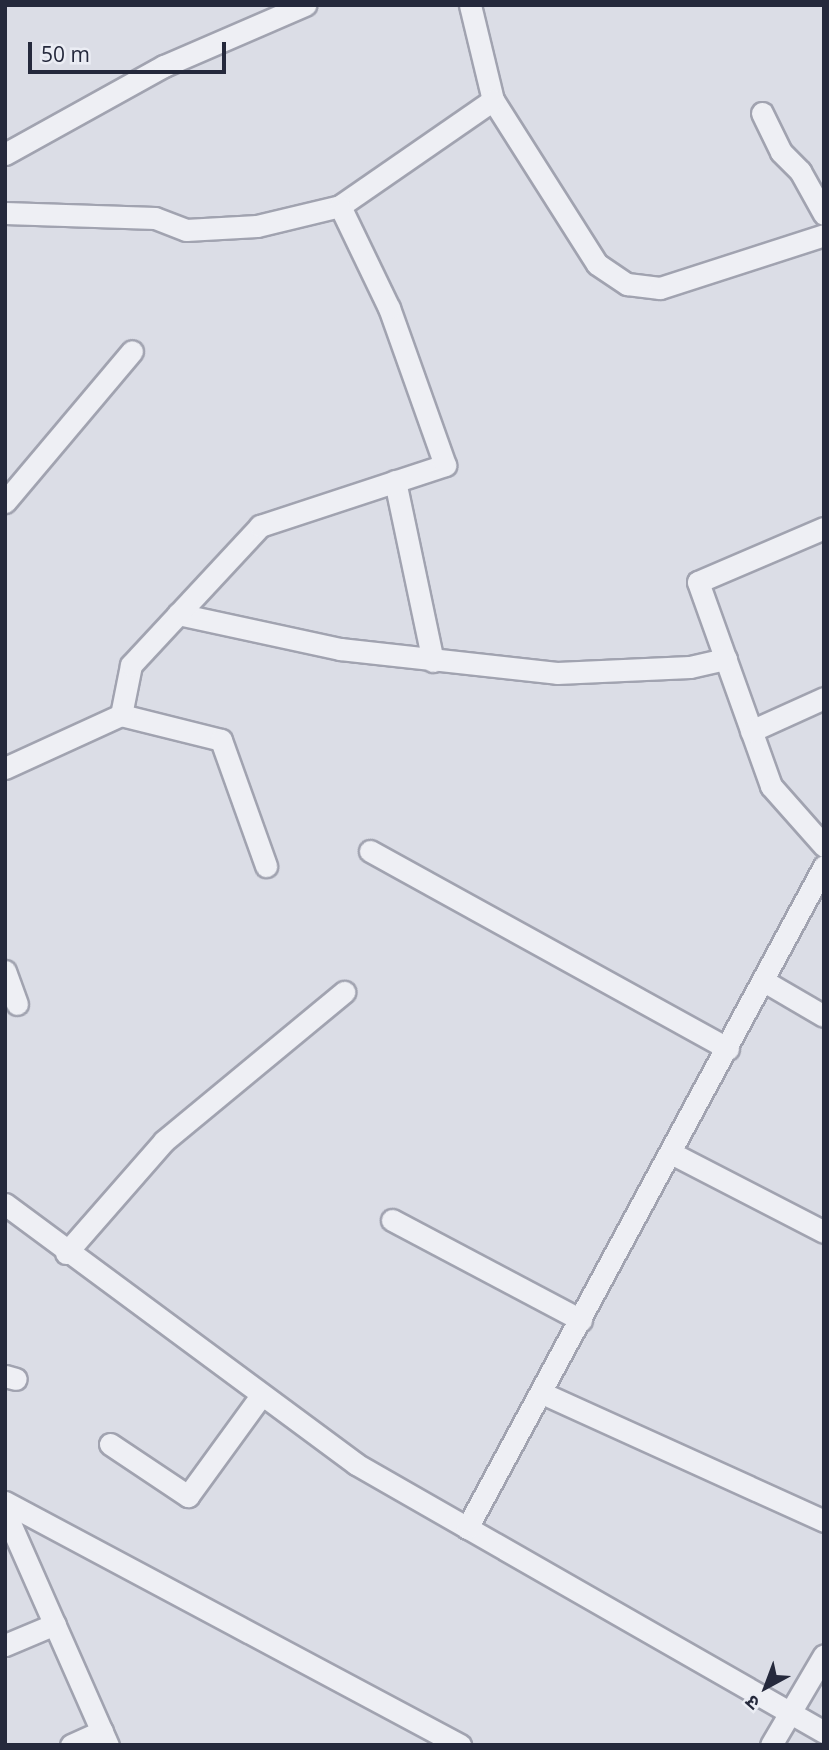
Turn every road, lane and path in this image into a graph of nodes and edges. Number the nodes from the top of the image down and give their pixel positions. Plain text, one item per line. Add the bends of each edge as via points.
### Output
1 (305, 5) edge
2 (470, 5) edge
3 (493, 100) junction
4 (762, 113) dead end
5 (5, 154) edge
6 (340, 206) junction
7 (5, 213) edge
8 (824, 214) edge
9 (824, 235) edge
10 (132, 351) dead end
11 (395, 481) junction
12 (5, 502) edge
13 (824, 528) edge
14 (178, 614) junction
15 (726, 659) junction
16 (433, 661) junction
17 (824, 698) edge
18 (121, 715) junction
19 (751, 731) junction
20 (5, 768) edge
21 (824, 846) edge
22 (370, 851) dead end
23 (266, 866) dead end
24 (824, 866) edge
25 (5, 971) edge
26 (764, 981) junction
27 (344, 992) dead end
28 (17, 1004) dead end
29 (824, 1016) edge
30 (727, 1049) junction
31 (671, 1153) junction
32 (5, 1204) edge
33 (392, 1220) dead end
34 (824, 1232) edge
35 (66, 1253) junction
36 (581, 1320) junction
37 (542, 1393) junction
38 (260, 1397) junction
39 (110, 1444) dead end
40 (5, 1502) edge
41 (5, 1512) edge
42 (824, 1521) edge
43 (467, 1528) junction
44 (55, 1624) junction
45 (5, 1645) edge
46 (824, 1655) edge
47 (792, 1712) junction
48 (824, 1732) edge
49 (105, 1738) edge
50 (71, 1745) edge
51 (460, 1745) edge
52 (771, 1745) edge

1 - 5 street via 164,66
2 - 3 street
3 - 6 street
3 - 9 street via 597,264 627,284 660,288
4 - 8 street via 781,152 800,171
6 - 7 street via 257,226 186,230 155,218
6 - 11 street via 389,308 445,457 445,465
10 - 12 street
11 - 14 street via 260,526
11 - 16 street
13 - 15 street via 698,582
14 - 16 street via 340,649
14 - 18 street via 131,665
15 - 16 street via 690,667 556,673
15 - 19 street
17 - 19 street
18 - 20 street
18 - 23 street via 221,740
19 - 21 street via 771,786
22 - 30 street
24 - 26 street
25 - 28 street
26 - 29 street
26 - 30 street
27 - 35 street via 164,1141
30 - 31 street
31 - 34 street
31 - 36 street
32 - 35 street
33 - 36 street
35 - 38 street
36 - 37 street
37 - 42 street
37 - 43 street
38 - 39 street via 188,1496
38 - 43 street via 356,1464
40 - 51 street
41 - 44 street
43 - 47 street
44 - 45 street
44 - 49 street
46 - 47 street
47 - 48 street
47 - 52 street
49 - 50 street

